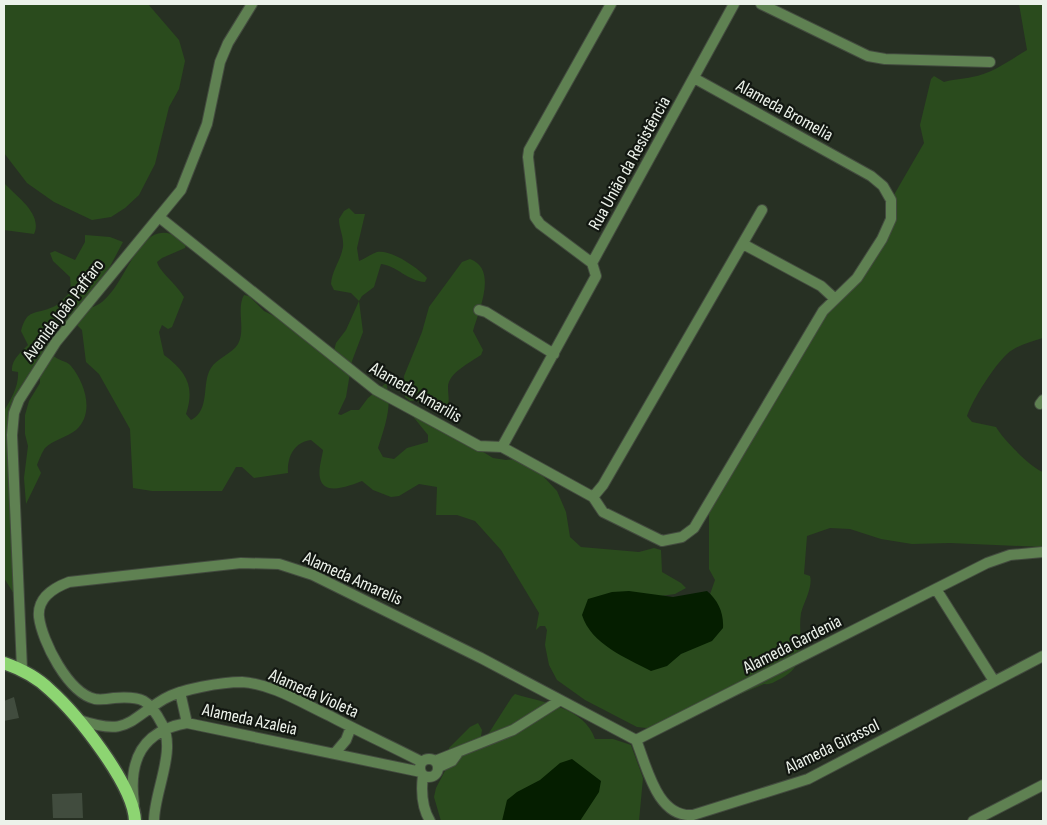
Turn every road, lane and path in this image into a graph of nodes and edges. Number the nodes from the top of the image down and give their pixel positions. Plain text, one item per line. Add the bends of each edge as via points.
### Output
1 (252, 4) edge
2 (611, 4) edge
3 (734, 4) edge
4 (761, 4) edge
5 (990, 62) dead end
6 (694, 78) junction
7 (762, 210) dead end
8 (160, 218) junction
9 (742, 244) junction
10 (592, 264) junction
11 (834, 298) junction
12 (479, 310) dead end
13 (554, 354) junction
14 (502, 447) junction
15 (593, 497) junction
16 (682, 537) joint
17 (1043, 552) edge
18 (936, 589) junction
19 (1043, 656) edge
20 (4, 663) edge
21 (22, 669) junction
22 (994, 681) junction
23 (180, 692) junction
24 (559, 701) junction
25 (152, 707) junction
26 (79, 720) junction
27 (187, 723) junction
28 (351, 727) junction
29 (165, 729) junction
30 (636, 740) junction
31 (335, 753) junction
32 (429, 769) junction
33 (1043, 785) edge
34 (135, 815) edge
35 (426, 818) edge
36 (154, 821) edge
37 (973, 821) edge

1 - 8 street, Avenida João Paffaro via 220,62 207,124 188,174 181,190
2 - 10 street via 528,157 535,217
3 - 6 street
4 - 5 street via 868,56
6 - 10 street, Rua União da Resistência
6 - 11 street, Alameda Bromelia via 871,176 891,197 891,219 882,238 857,278
7 - 9 street
8 - 14 street, Alameda Amarilis via 376,390 479,446
8 - 21 street, Avenida João Paffaro via 134,245 56,342 26,386 14,413 12,435
9 - 11 street via 821,286
9 - 15 street via 603,485
10 - 13 street via 596,276 594,284
11 - 16 street, Alameda Bromelia via 694,528
12 - 13 street
13 - 14 street
14 - 15 street, Alameda Amarilis
15 - 16 street, Alameda Amarilis via 603,512 662,541
17 - 18 street, Alameda Gardenia via 998,559
18 - 22 street
18 - 30 street, Alameda Gardenia
19 - 22 street, Alameda Girassol
20 - 21 main road
21 - 26 main road via 50,690
22 - 30 street, Alameda Girassol via 808,779 693,815 684,816 668,809
23 - 25 street, Alameda Violeta
23 - 27 street
23 - 28 street, Alameda Violeta via 227,683 259,685
24 - 25 street, Alameda Amarelis via 481,658 322,579 279,564 241,563 69,582 48,593 39,612 45,640 53,658 77,688 99,700 136,698
24 - 30 street
24 - 32 street via 513,730 450,754
25 - 26 street, Alameda Violeta via 121,727 99,727
25 - 29 street
26 - 34 main road via 98,746
27 - 29 street, Alameda Azaleia
27 - 31 street, Alameda Azaleia
28 - 31 street via 346,740
28 - 32 street, Alameda Violeta
29 - 34 street, Alameda Azaleia via 137,754 132,792
29 - 36 street via 167,752
31 - 32 street, Alameda Azaleia
32 - 35 street via 421,789
33 - 37 street

